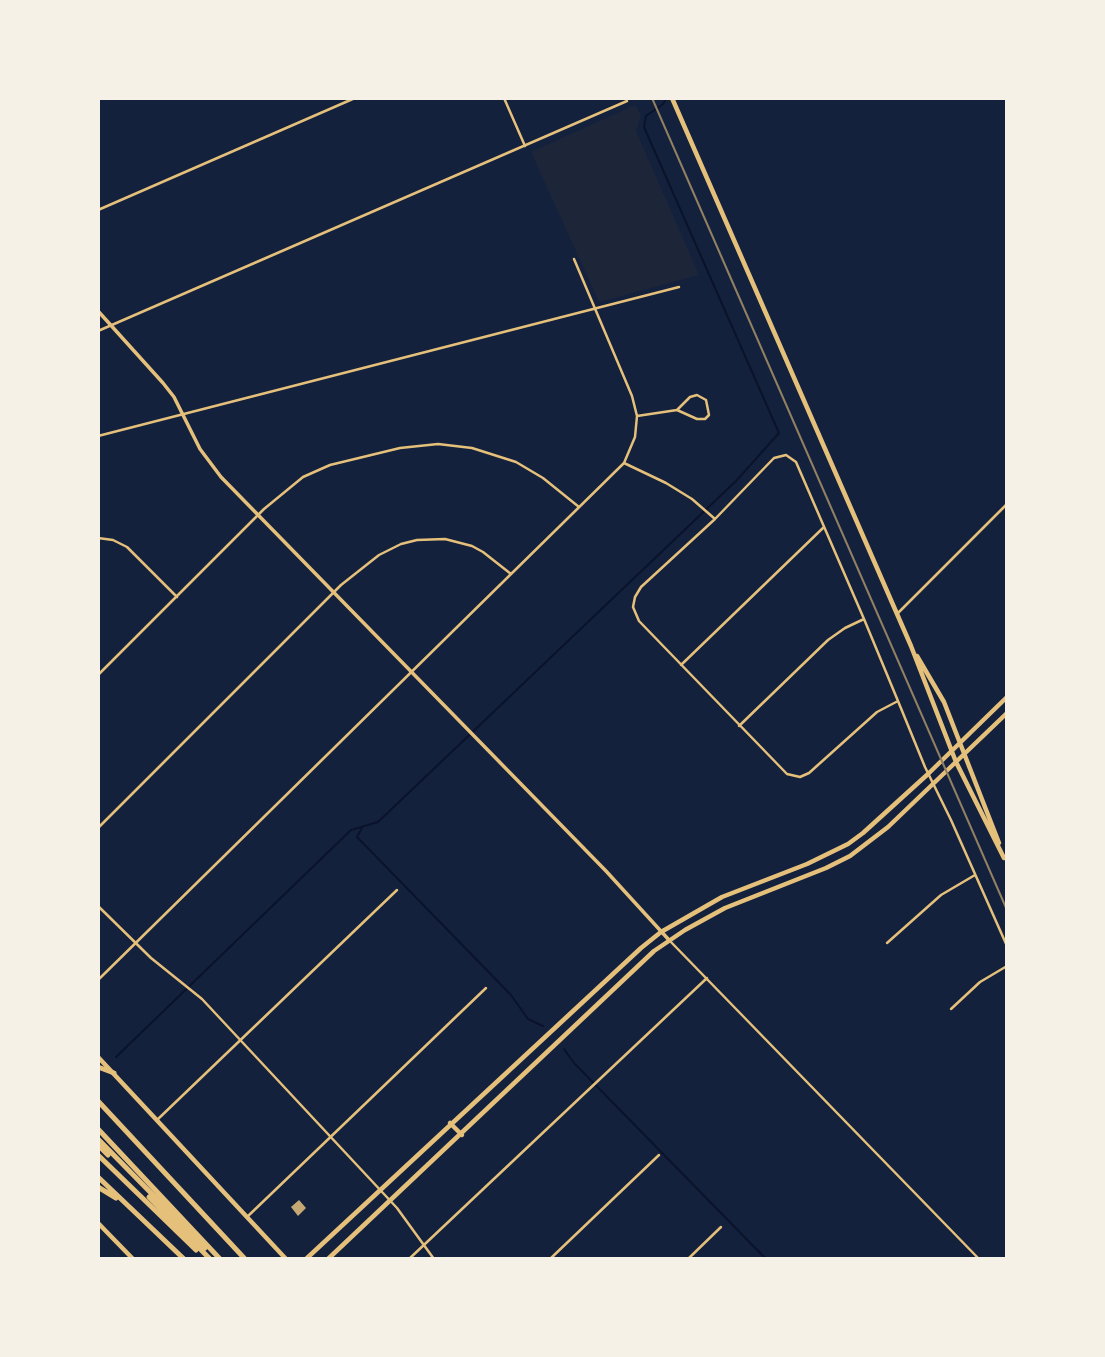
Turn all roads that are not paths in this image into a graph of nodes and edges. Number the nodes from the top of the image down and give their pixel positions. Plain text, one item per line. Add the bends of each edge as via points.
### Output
1 (355, 98) edge
2 (504, 98) edge
3 (673, 99) edge
4 (627, 101) dead end
5 (525, 145) junction
6 (98, 210) edge
7 (574, 259) dead end
8 (679, 287) dead end
9 (596, 308) junction
10 (98, 311) edge
11 (113, 326) junction
12 (98, 331) edge
13 (677, 410) junction
14 (181, 413) junction
15 (637, 416) junction
16 (98, 436) edge
17 (624, 463) junction
18 (1007, 504) edge
19 (579, 508) junction
20 (258, 515) junction
21 (715, 519) junction
22 (824, 527) junction
23 (98, 538) edge
24 (511, 575) junction
25 (334, 592) junction
26 (177, 597) junction
27 (897, 614) junction
28 (864, 619) junction
29 (911, 646) junction
30 (681, 665) junction
31 (98, 667) edge
32 (103, 670) junction
33 (412, 672) junction
34 (98, 675) edge
35 (1007, 697) edge
36 (898, 701) junction
37 (1007, 713) edge
38 (739, 726) junction
39 (961, 743) junction
40 (951, 751) junction
41 (965, 753) junction
42 (956, 762) junction
43 (928, 774) junction
44 (934, 785) junction
45 (98, 828) edge
46 (848, 844) junction
47 (853, 854) junction
48 (1006, 857) edge
49 (1007, 865) edge
50 (976, 875) junction
51 (758, 884) junction
52 (397, 890) dead end
53 (761, 892) junction
54 (98, 906) edge
55 (662, 932) junction
56 (669, 940) junction
57 (887, 943) dead end
58 (136, 944) junction
59 (1007, 946) edge
60 (1007, 966) edge
61 (707, 978) junction
62 (98, 980) edge
63 (486, 988) dead end
64 (584, 1001) junction
65 (591, 1008) junction
66 (951, 1009) dead end
67 (240, 1041) junction
68 (98, 1056) edge
69 (98, 1068) edge
70 (114, 1073) junction
71 (98, 1101) edge
72 (157, 1120) junction
73 (450, 1123) junction
74 (98, 1129) edge
75 (462, 1135) junction
76 (330, 1137) junction
77 (98, 1139) edge
78 (98, 1145) edge
79 (98, 1155) edge
80 (659, 1156) dead end
81 (119, 1164) junction
82 (98, 1177) edge
83 (98, 1187) edge
84 (380, 1190) junction
85 (389, 1200) junction
86 (126, 1205) junction
87 (247, 1217) junction
88 (98, 1223) edge
89 (721, 1227) dead end
90 (424, 1246) junction
91 (277, 1250) junction
92 (133, 1259) edge
93 (184, 1259) edge
94 (208, 1259) edge
95 (219, 1259) edge
96 (245, 1259) edge
97 (273, 1259) edge
98 (286, 1259) edge
99 (306, 1259) edge
100 (328, 1259) edge
101 (410, 1259) edge
102 (434, 1259) edge
103 (550, 1259) edge
104 (688, 1259) edge
105 (979, 1259) edge

1 - 6 street
2 - 5 street
3 - 27 main road
4 - 5 street
5 - 11 street
7 - 9 street
8 - 9 street
9 - 14 street
9 - 15 street
10 - 11 street
11 - 12 street
11 - 14 street via 163,383
13 - 13 street via 697,419 709,415 708,402 697,395
13 - 15 street
14 - 16 street
14 - 20 street via 208,460
15 - 17 street via 635,437
17 - 19 street
17 - 21 street via 666,482
18 - 27 street
19 - 20 street via 516,462 487,451 439,444 330,465 303,477
19 - 24 street
20 - 25 street
20 - 26 street
21 - 22 street via 775,458 786,455 797,466
21 - 30 street via 635,597 635,614
22 - 28 street
22 - 30 street
23 - 26 street via 127,547
24 - 25 street via 472,546 445,539 416,540 379,555
24 - 33 street
25 - 33 street
25 - 45 street
26 - 32 street
27 - 29 main road
28 - 36 street
28 - 38 street via 828,640
29 - 39 main road via 944,702
29 - 40 main road
30 - 38 street
31 - 32 street
32 - 34 street
33 - 55 street
33 - 58 street
35 - 39 main road
36 - 38 street via 877,712 800,777 787,774
36 - 43 street
37 - 41 main road
39 - 40 main road
39 - 41 main road
40 - 42 main road
40 - 43 main road
41 - 42 main road
41 - 48 main road
42 - 44 main road
42 - 48 main road
43 - 44 street
43 - 46 main road
44 - 47 main road
44 - 50 street
46 - 47 main road
46 - 51 main road
47 - 53 main road
48 - 49 main road
50 - 57 street via 941,895
50 - 59 street
51 - 53 main road
51 - 55 main road via 722,897
52 - 67 street
53 - 56 main road
54 - 58 street
55 - 56 street
55 - 64 main road
56 - 61 street
56 - 65 main road
58 - 62 street
58 - 67 street via 198,995
60 - 66 street via 980,982
61 - 90 street
61 - 105 street
63 - 76 street
64 - 65 main road
64 - 73 main road
65 - 75 main road
67 - 72 street
67 - 76 street
68 - 70 main road
69 - 70 highway
70 - 72 main road
71 - 96 highway
72 - 87 main road
73 - 75 main road
73 - 84 main road
74 - 95 highway
75 - 85 main road
76 - 84 street
76 - 87 street
77 - 81 highway
78 - 81 highway
79 - 94 highway
80 - 103 street
81 - 94 highway
81 - 95 highway
82 - 86 highway
83 - 86 highway
84 - 85 street
84 - 99 main road
85 - 90 street
85 - 100 main road
86 - 93 highway
87 - 91 main road
88 - 92 main road
89 - 104 street
90 - 101 street
90 - 102 street
91 - 97 main road
91 - 98 main road

